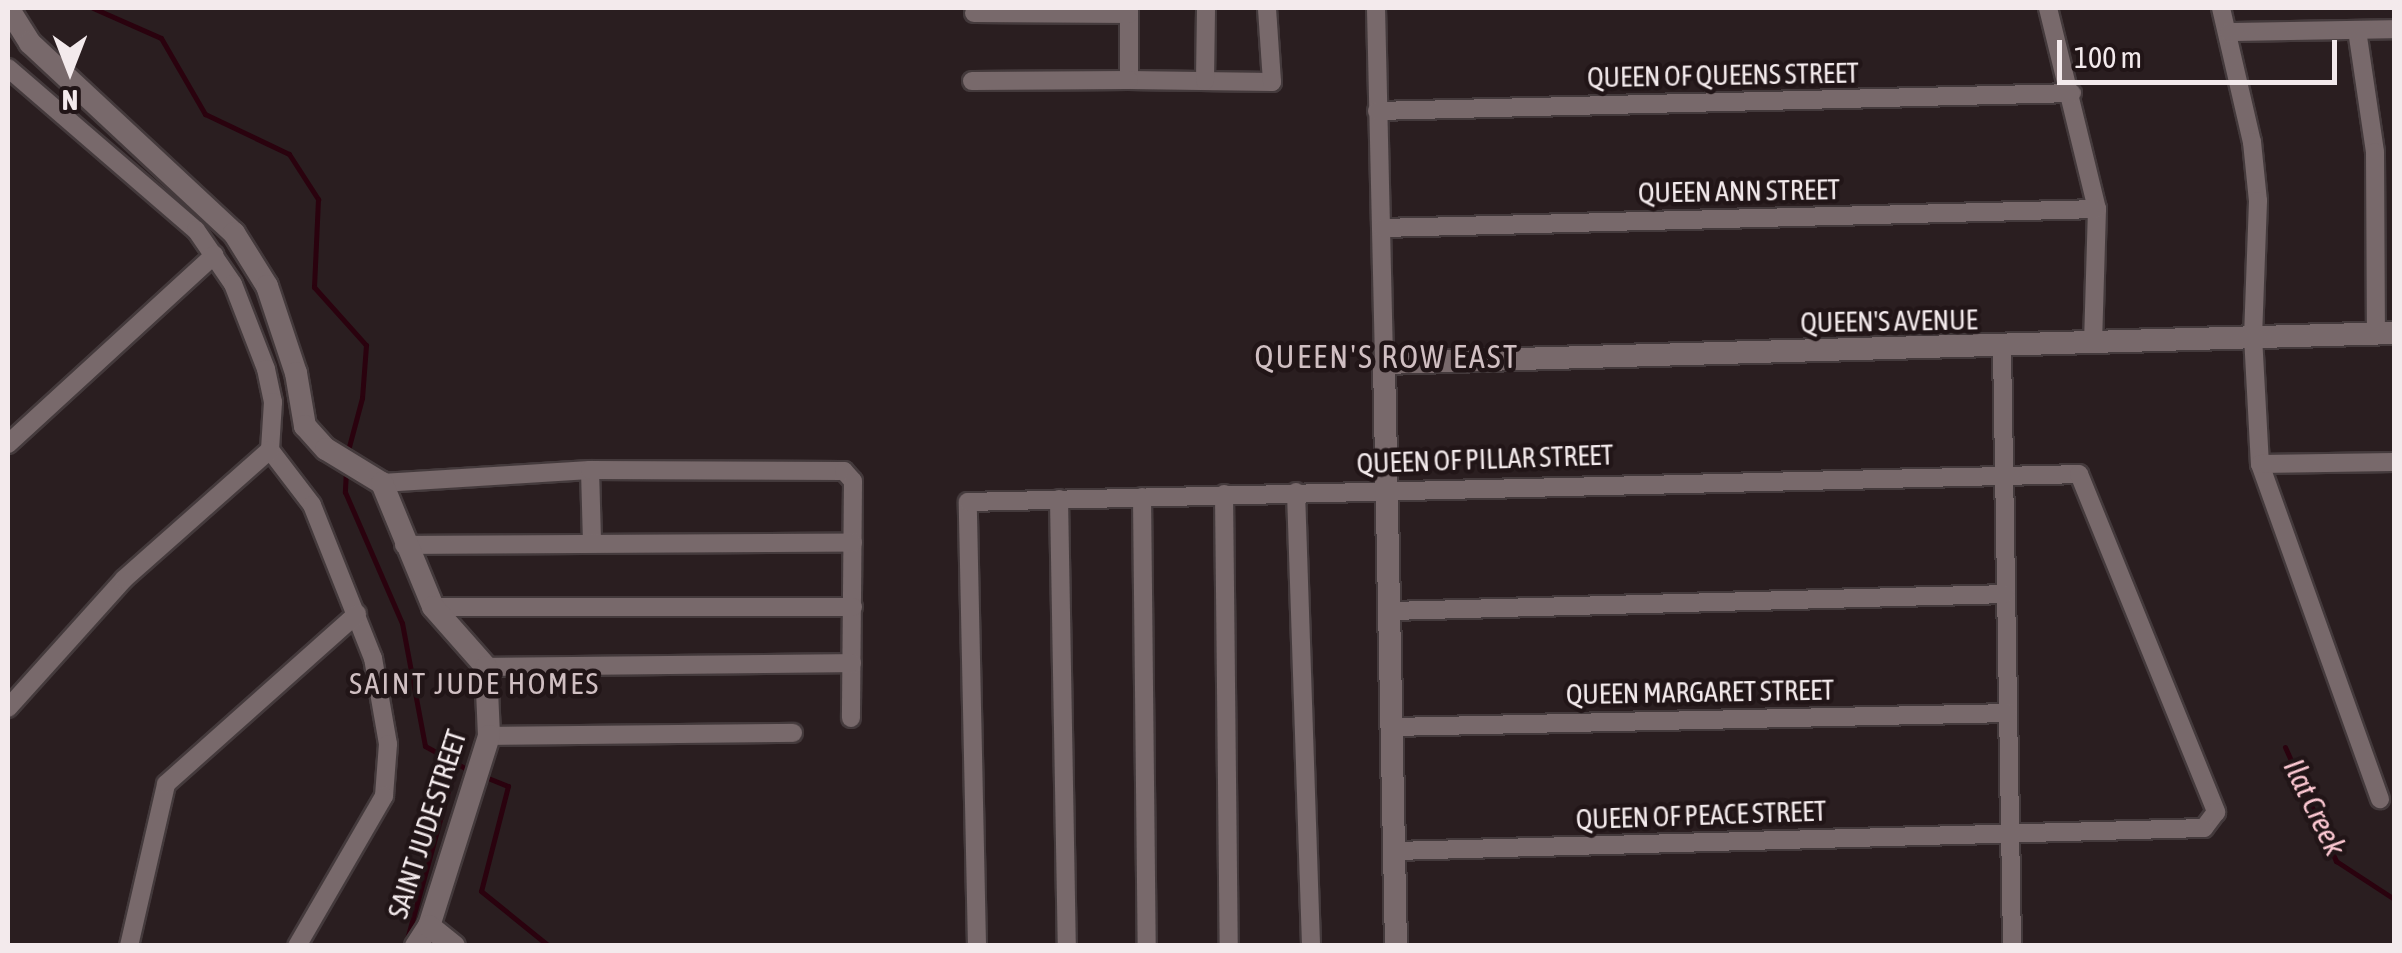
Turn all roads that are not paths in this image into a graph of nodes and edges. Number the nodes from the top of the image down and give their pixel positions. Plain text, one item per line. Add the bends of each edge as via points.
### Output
1 (8, 8) edge
2 (1206, 8) edge
3 (1267, 8) edge
4 (1376, 8) edge
5 (2048, 8) edge
6 (2221, 8) edge
7 (1129, 11) edge
8 (974, 13) dead end
9 (2394, 29) edge
10 (2356, 30) junction
11 (2230, 32) junction
12 (8, 68) edge
13 (1128, 80) junction
14 (1206, 80) junction
15 (972, 81) dead end
16 (2072, 93) junction
17 (1377, 111) junction
18 (2097, 209) junction
19 (1382, 228) junction
20 (214, 254) junction
21 (2385, 333) edge
22 (2253, 336) junction
23 (2093, 343) junction
24 (2002, 348) junction
25 (1384, 364) junction
26 (8, 444) edge
27 (270, 450) junction
28 (2394, 462) edge
29 (2260, 464) junction
30 (590, 470) junction
31 (2004, 474) junction
32 (382, 483) junction
33 (1389, 489) junction
34 (1296, 492) junction
35 (1224, 494) junction
36 (1142, 497) junction
37 (1059, 499) junction
38 (592, 542) junction
39 (853, 543) junction
40 (404, 544) junction
41 (2006, 594) junction
42 (433, 607) junction
43 (853, 607) junction
44 (1391, 611) junction
45 (357, 614) junction
46 (852, 663) junction
47 (486, 667) junction
48 (8, 708) edge
49 (2008, 713) junction
50 (851, 718) dead end
51 (1392, 726) junction
52 (793, 733) dead end
53 (489, 736) junction
54 (2380, 799) dead end
55 (2010, 833) junction
56 (1394, 851) junction
57 (422, 936) edge
58 (129, 946) edge
59 (297, 946) edge
60 (454, 946) edge
61 (977, 946) edge
62 (1067, 946) edge
63 (1146, 946) edge
64 (1228, 946) edge
65 (1311, 946) edge
66 (1396, 946) edge
67 (2012, 946) edge

1 - 32 street via 30,42 234,233 267,286 296,373 305,426 326,449
2 - 14 street
3 - 14 street via 1272,82
4 - 17 street
5 - 16 street
6 - 11 street
7 - 8 street
7 - 13 street
9 - 10 street
10 - 11 street
10 - 21 street via 2375,152
11 - 22 street via 2258,202
12 - 20 street via 196,230
13 - 14 street
13 - 15 street
16 - 17 street, QUEEN OF QUEENS STREET
16 - 18 street
17 - 19 street
18 - 19 street, QUEEN ANN STREET
18 - 23 street
19 - 25 street
20 - 26 street
20 - 27 street via 250,316 266,369 273,402
21 - 22 street, QUEEN'S AVENUE
22 - 23 street, QUEEN'S AVENUE
22 - 29 street
23 - 24 street, QUEEN'S AVENUE
24 - 25 street, QUEEN'S AVENUE
24 - 31 street
25 - 33 street
27 - 45 street via 312,505
27 - 48 street via 124,579
28 - 29 street
29 - 54 street
30 - 32 street
30 - 38 street
30 - 39 street via 844,471 853,481
31 - 33 street, QUEEN OF PILLAR STREET
31 - 41 street
31 - 55 street, QUEEN OF PILLAR STREET via 2079,474 2216,812 2204,828
32 - 40 street
33 - 34 street, QUEEN OF PILLAR STREET
33 - 44 street
34 - 35 street, QUEEN OF PILLAR STREET
34 - 65 street
35 - 36 street, QUEEN OF PILLAR STREET
35 - 64 street
36 - 37 street, QUEEN OF PILLAR STREET
36 - 63 street
37 - 61 street, QUEEN OF PILLAR STREET via 968,502
37 - 62 street
38 - 39 street
38 - 40 street
39 - 43 street
40 - 42 street
41 - 44 street
41 - 49 street
42 - 43 street
42 - 47 street
43 - 46 street
44 - 51 street
45 - 58 street via 166,784
45 - 59 street via 385,724 384,796
46 - 47 street
46 - 50 street
47 - 53 street, SAINT JUDE STREET
49 - 51 street, QUEEN MARGARET STREET
49 - 55 street
51 - 56 street
52 - 53 street
53 - 57 street, SAINT JUDE STREET
55 - 56 street, QUEEN OF PEACE STREET
55 - 67 street
56 - 66 street
57 - 60 street

